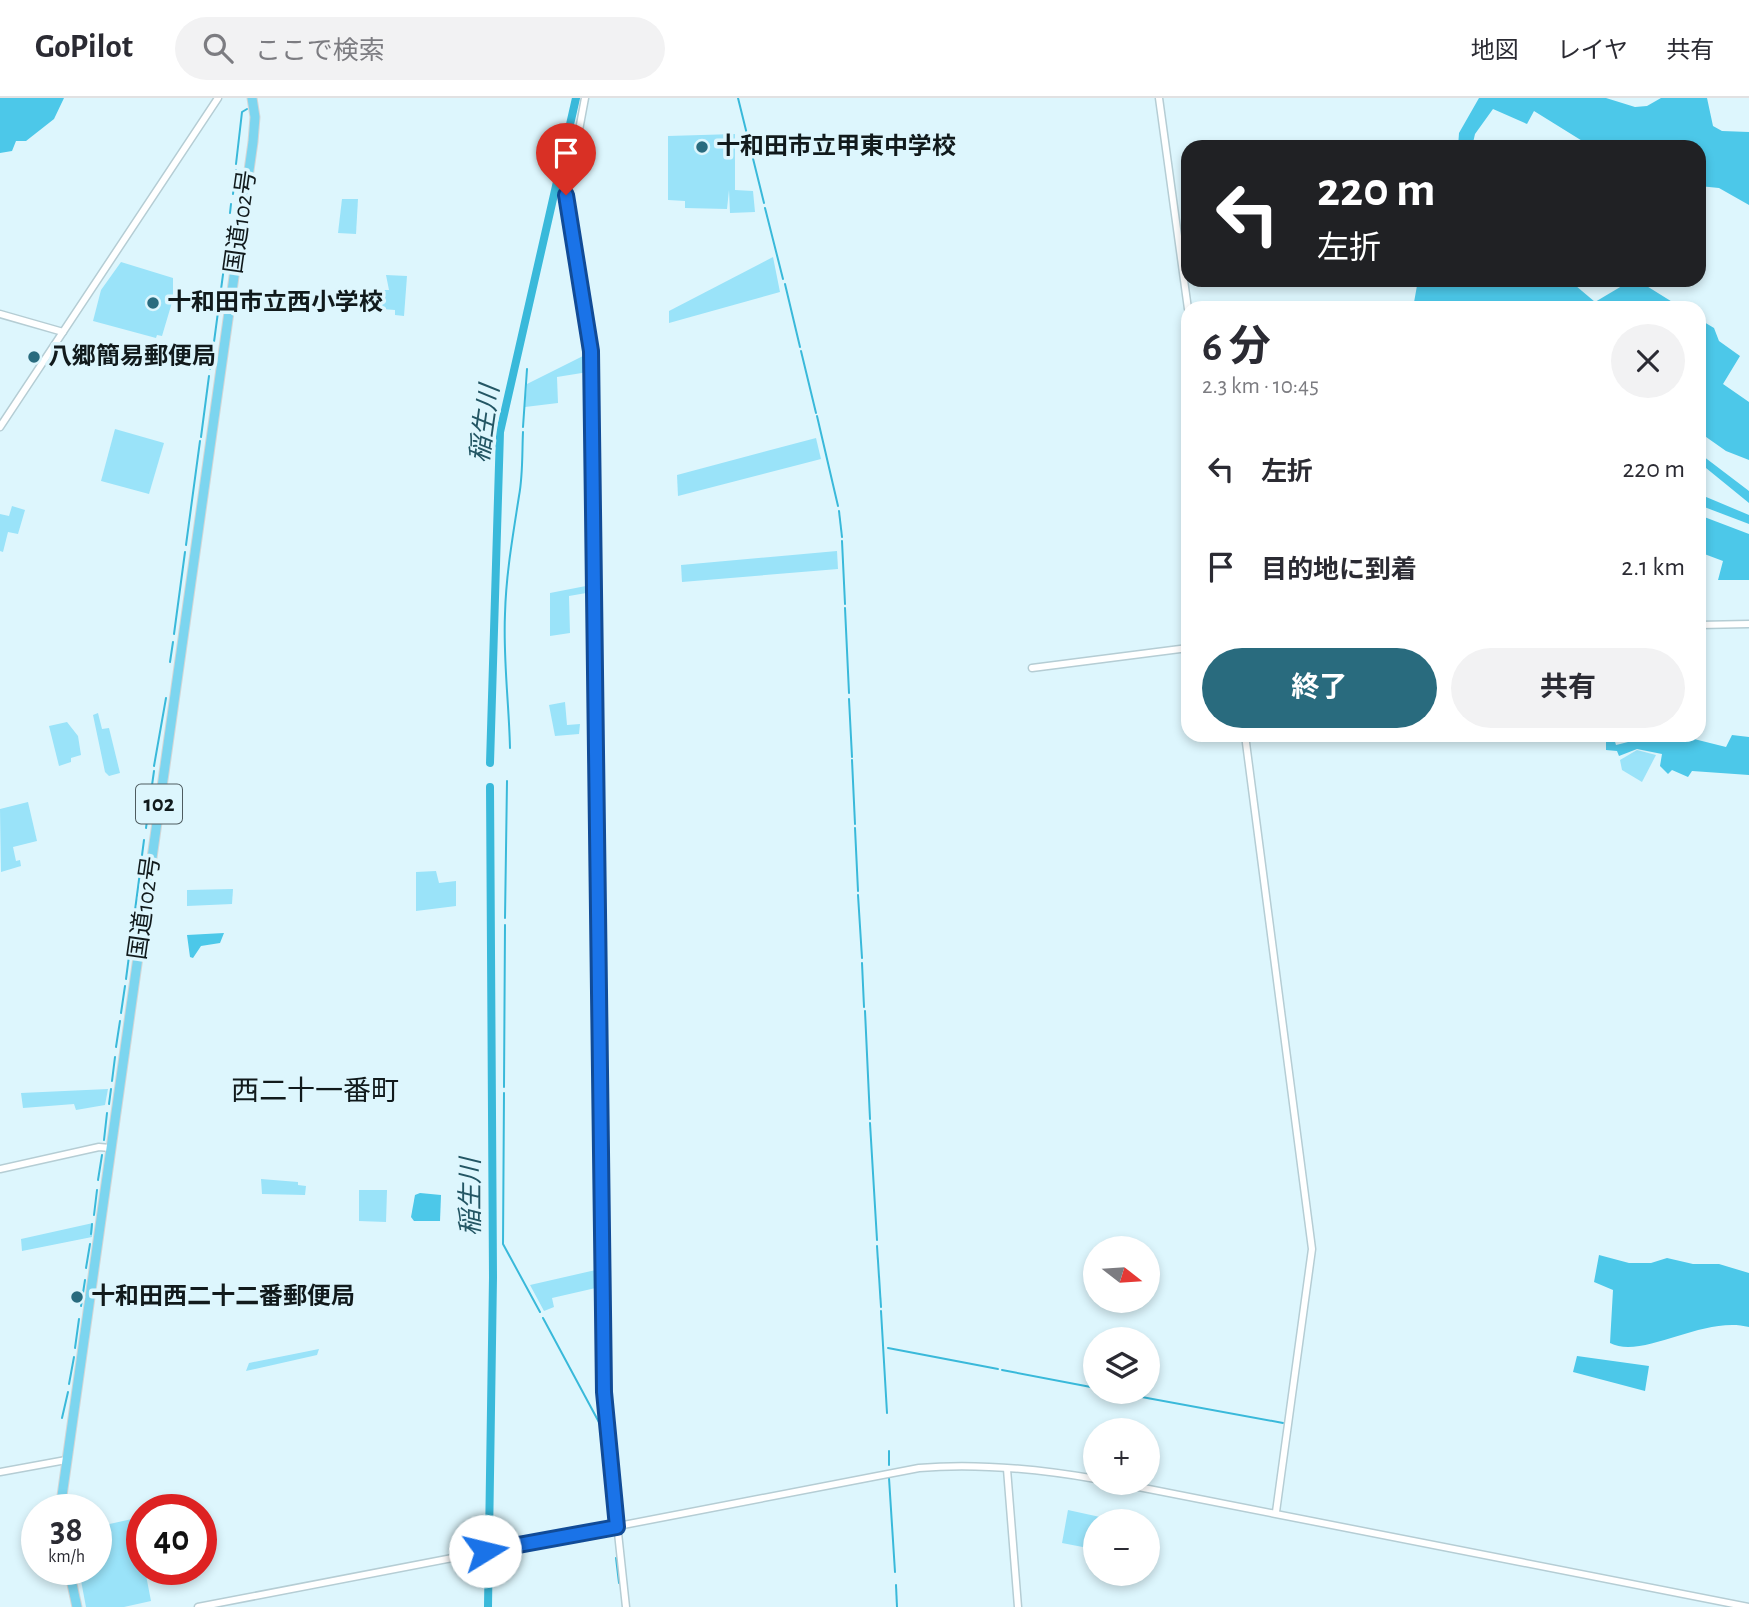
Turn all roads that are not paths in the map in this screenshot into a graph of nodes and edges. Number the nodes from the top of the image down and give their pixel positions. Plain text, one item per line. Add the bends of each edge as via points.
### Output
1 (218, 98) edge
2 (252, 98) edge
3 (584, 98) edge
4 (1159, 98) edge
5 (1181, 258) edge
6 (0, 314) edge
7 (63, 332) junction
8 (0, 427) edge
9 (1749, 624) edge
10 (1706, 625) edge
11 (1181, 649) edge
12 (1032, 668) dead end
13 (1246, 742) edge
14 (110, 1148) junction
15 (0, 1169) edge
16 (66, 1460) junction
17 (1007, 1469) junction
18 (0, 1472) edge
19 (1083, 1478) edge
20 (1160, 1491) edge
21 (62, 1494) edge
22 (1276, 1512) junction
23 (617, 1527) junction
24 (72, 1585) edge
25 (77, 1607) edge
26 (198, 1607) edge
27 (626, 1607) edge
28 (1018, 1607) edge
29 (1749, 1607) edge

1 - 7 street
2 - 14 highway, 国道102号 / 102 via 253,142
3 - 23 street via 566,200 591,351 604,1392
4 - 5 street
6 - 7 street
7 - 8 street
9 - 10 street
11 - 12 street
13 - 22 street via 1312,1249
14 - 15 street
14 - 16 highway, 国道102号 / 102
16 - 18 street
16 - 21 highway, 国道102号 / 102
17 - 19 street
17 - 23 street via 919,1468
17 - 28 street
20 - 22 street
22 - 29 street
23 - 26 street
23 - 27 street
24 - 25 highway

